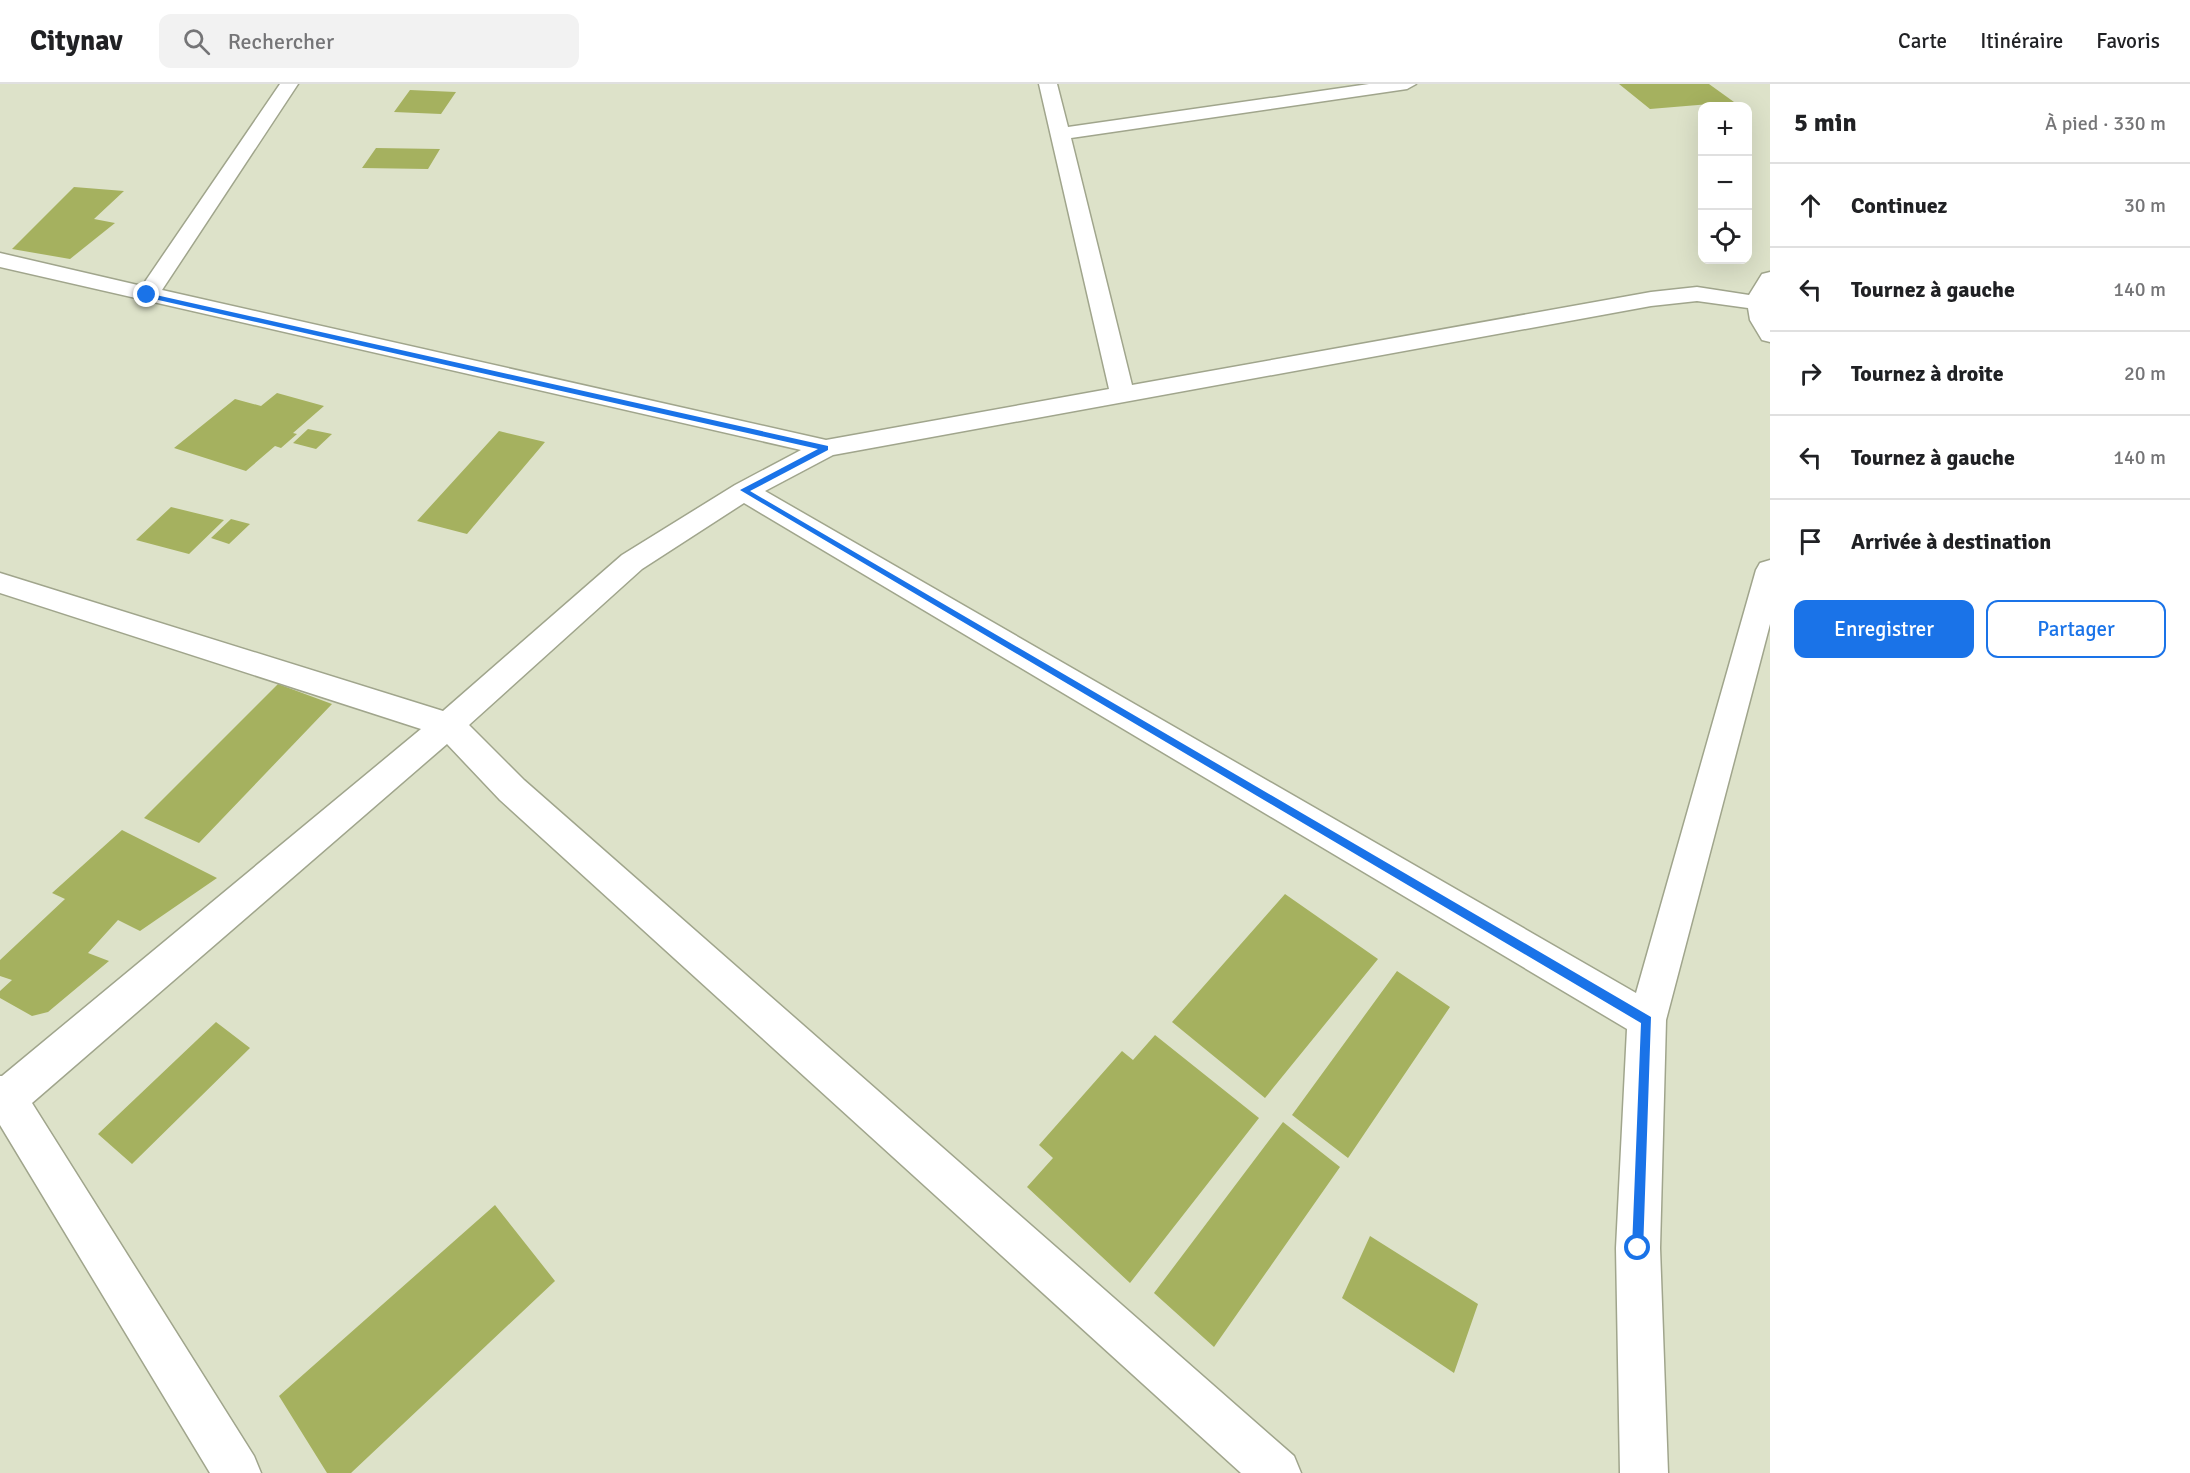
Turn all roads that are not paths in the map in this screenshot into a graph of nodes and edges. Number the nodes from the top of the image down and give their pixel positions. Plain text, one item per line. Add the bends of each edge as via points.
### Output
1 (289, 84) edge
2 (1048, 84) edge
3 (1407, 84) edge
4 (1060, 134) junction
5 (0, 260) edge
6 (1764, 291) edge
7 (147, 295) junction
8 (1770, 335) edge
9 (1122, 394) junction
10 (826, 448) junction
11 (744, 490) junction
12 (1770, 570) edge
13 (0, 583) edge
14 (448, 724) junction
15 (1647, 1020) junction
16 (2, 1099) edge
17 (237, 1473) edge
18 (1276, 1473) edge
19 (1644, 1473) edge

1 - 7 street
2 - 4 street
3 - 4 street via 1255,99
4 - 9 street
5 - 7 street
6 - 8 street via 1760,317
6 - 9 street via 1674,296
7 - 10 street
9 - 10 street
10 - 11 street
11 - 14 street via 632,562
11 - 15 street
12 - 15 street
13 - 14 street
14 - 16 street
14 - 18 street via 512,790
15 - 19 street via 1638,1248
16 - 17 street

